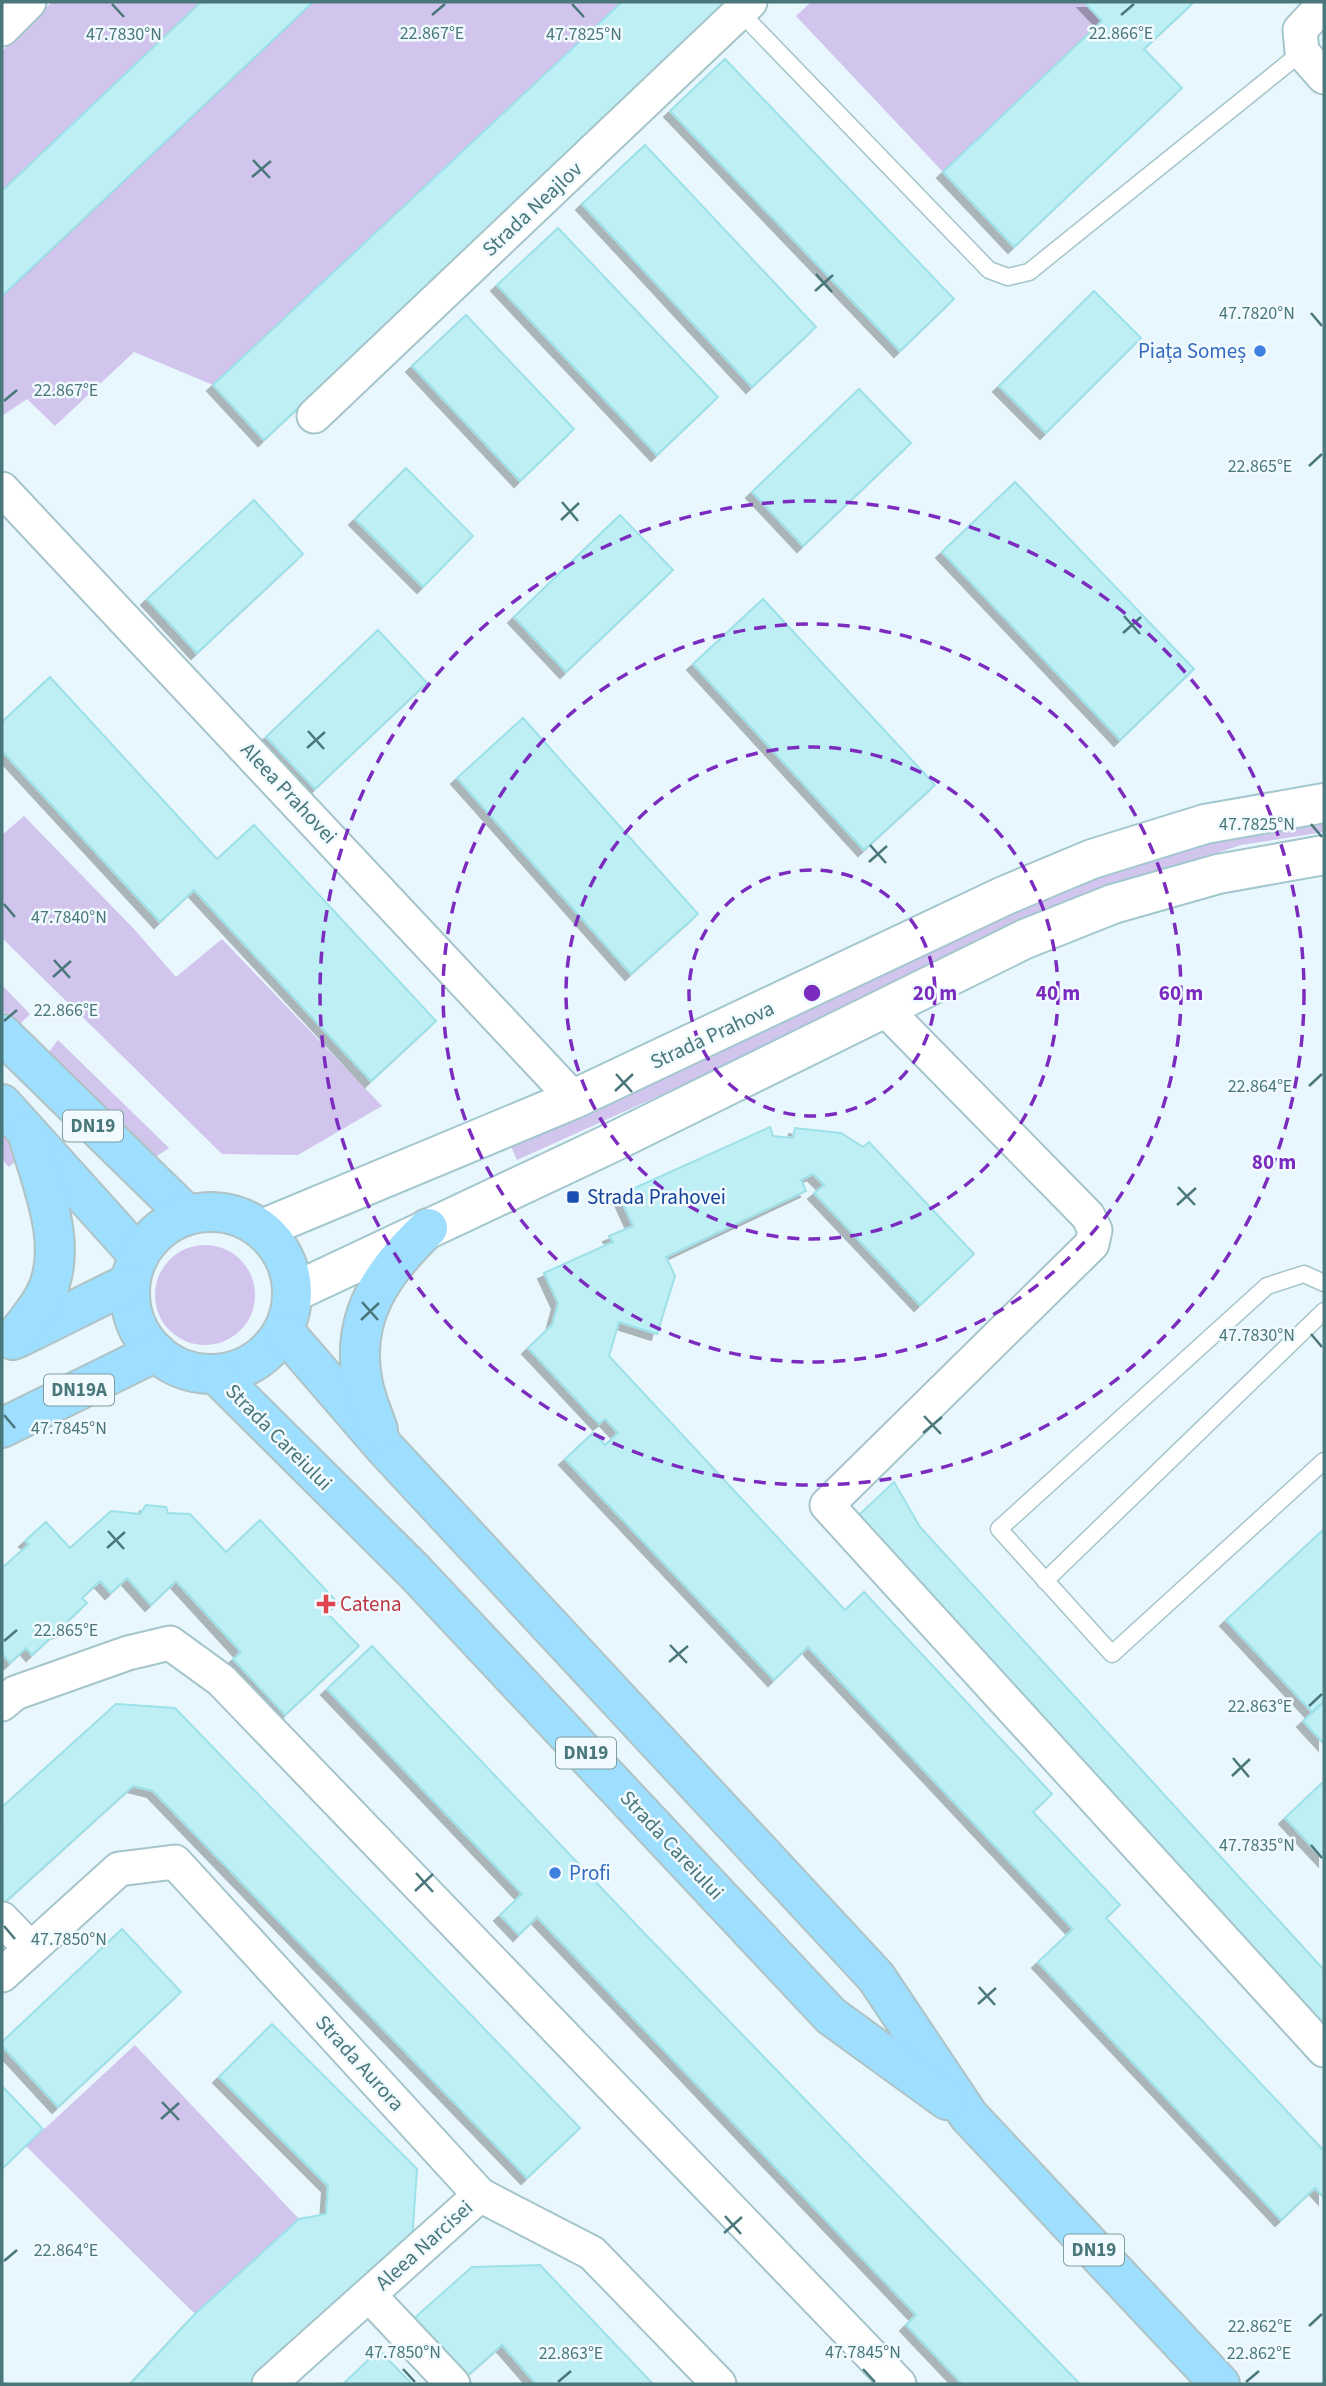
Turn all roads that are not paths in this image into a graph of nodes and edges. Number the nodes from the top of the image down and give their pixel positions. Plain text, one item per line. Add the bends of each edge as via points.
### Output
1 (29, 2) edge
2 (1324, 4) edge
3 (745, 7) edge
4 (2, 29) edge
5 (1302, 52) junction
6 (1324, 77) edge
7 (314, 416) dead end
8 (2, 489) edge
9 (1324, 803) edge
10 (1324, 855) edge
11 (883, 1007) junction
12 (2, 1034) edge
13 (574, 1099) junction
14 (2, 1104) edge
15 (28, 1135) junction
16 (187, 1215) junction
17 (428, 1228) junction
18 (262, 1229) junction
19 (134, 1269) junction
20 (1324, 1283) edge
21 (292, 1293) junction
22 (1324, 1311) edge
23 (284, 1331) junction
24 (7, 1344) edge
25 (156, 1352) junction
26 (216, 1374) junction
27 (2, 1429) edge
28 (385, 1448) junction
29 (1324, 1461) edge
30 (1045, 1581) junction
31 (6, 1692) edge
32 (2, 1919) edge
33 (30, 1948) junction
34 (2, 1975) edge
35 (1324, 2050) edge
36 (969, 2116) junction
37 (480, 2195) junction
38 (369, 2295) junction
39 (269, 2384) edge
40 (453, 2384) edge
41 (719, 2384) edge
42 (899, 2384) edge
43 (1220, 2384) edge

1 - 4 street
2 - 5 street via 1300,30
3 - 5 lane via 989,270 1008,277 1029,272
3 - 7 street, Strada Neajlov
5 - 6 street
8 - 13 street, Aleea Prahovei
9 - 13 street, Strada Prahova via 1205,824 1091,859
10 - 11 street via 1219,874 1113,904 1026,939
11 - 17 street
11 - 35 street via 1088,1216 1094,1230 1092,1244 827,1505
12 - 16 main road, DN19
13 - 18 street, Strada Prahova
14 - 15 main road, DN19
15 - 19 main road, DN19
15 - 24 main road via 50,1214 54,1273 45,1296
16 - 18 main road via 212,1211 238,1216
16 - 19 main road via 164,1226
17 - 21 street
17 - 28 main road via 380,1281 365,1313 360,1348 363,1384
18 - 21 main road via 281,1250 292,1276
19 - 24 main road
19 - 25 main road via 134,1319
20 - 30 lane via 1304,1273 1267,1286 999,1530
21 - 23 main road
22 - 30 lane
23 - 26 main road via 267,1353 243,1368
23 - 28 main road, Strada Careiului / DN19
25 - 26 main road via 188,1371
25 - 27 main road, DN19A
26 - 36 main road, Strada Careiului / DN19 via 414,1571 831,2016
28 - 36 main road, Strada Careiului / DN19 via 876,1978
29 - 30 lane via 1112,1654
31 - 42 street via 170,1643 222,1680
32 - 33 street
33 - 34 street, Strada Aurora
33 - 37 street, Strada Aurora via 120,1869 175,1862
36 - 43 main road, Strada Careiului / DN19
37 - 38 street, Aleea Narcisei
37 - 41 street, Strada Aurora via 592,2253
38 - 39 street, Aleea Narcisei
38 - 40 street, Aleea Narcisei

